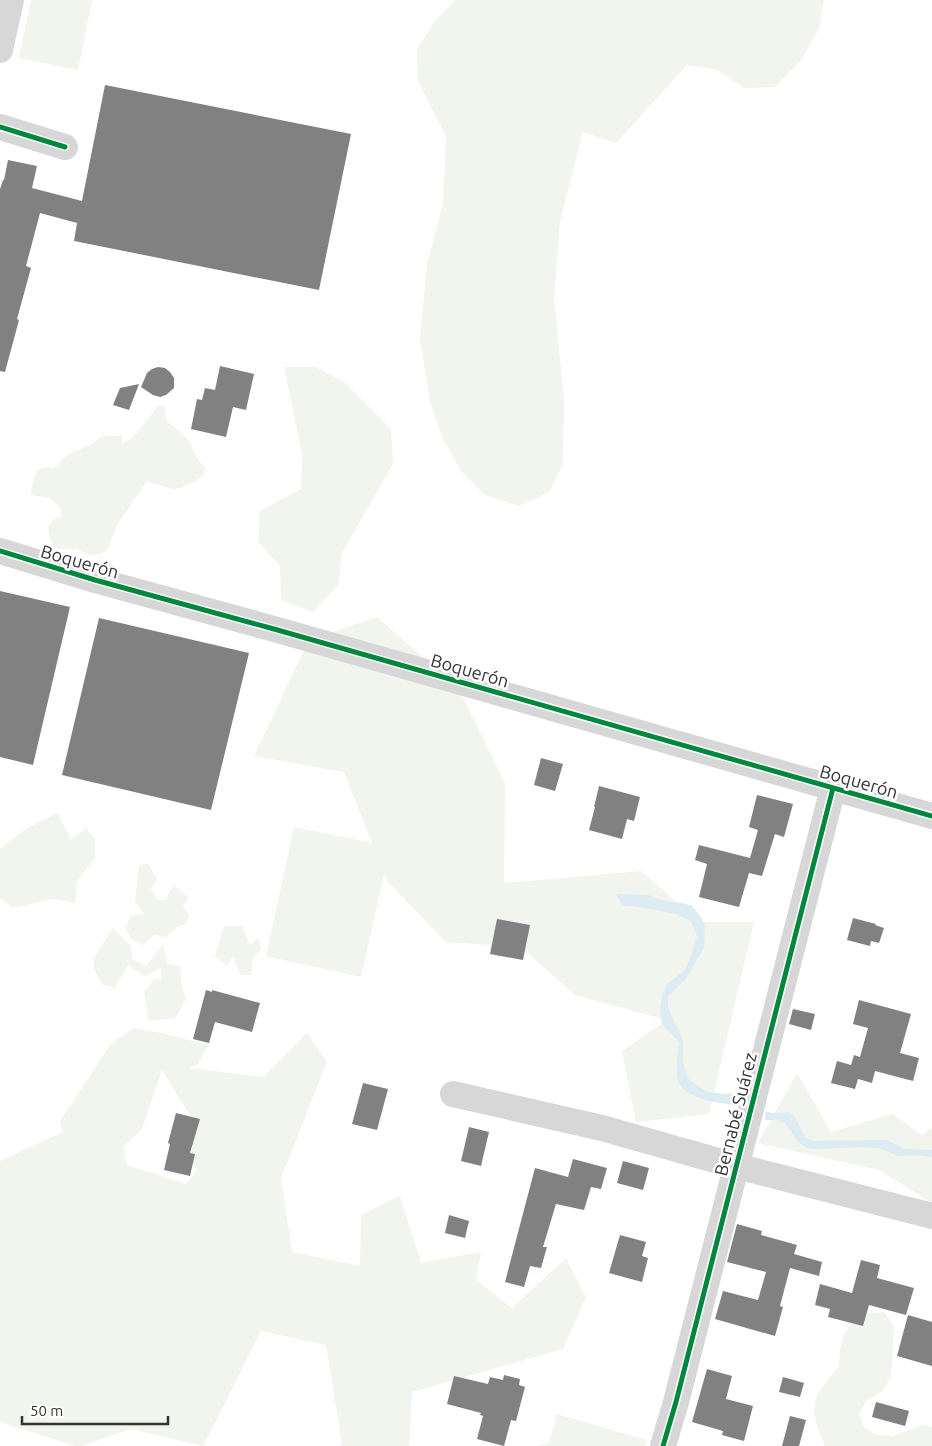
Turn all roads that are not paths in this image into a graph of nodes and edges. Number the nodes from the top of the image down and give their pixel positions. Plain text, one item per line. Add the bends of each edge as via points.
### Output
1 (11, 0) edge
2 (0, 50) edge
3 (0, 127) edge
4 (65, 147) dead end
5 (0, 551) edge
6 (833, 788) junction
7 (932, 816) edge
8 (453, 1094) dead end
9 (736, 1166) junction
10 (932, 1216) edge
11 (663, 1446) edge

1 - 2 street
3 - 4 street
5 - 6 street, Boquerón
6 - 7 street, Boquerón
6 - 9 street, Bernabé Suárez
8 - 9 street via 602,1128
9 - 10 street
9 - 11 street, Bernabé Suárez

